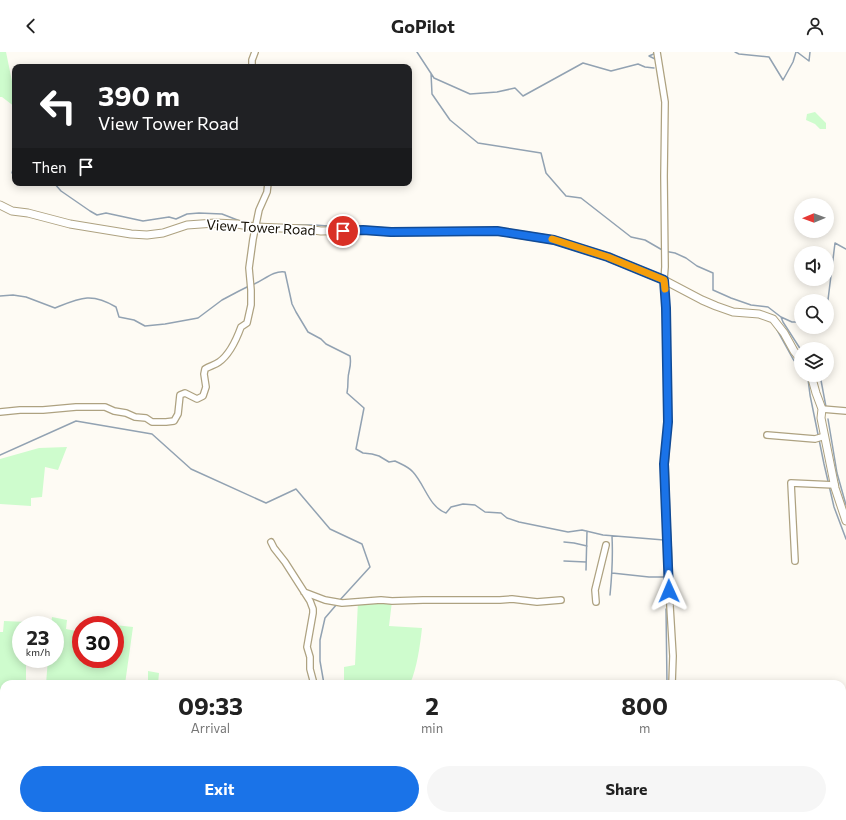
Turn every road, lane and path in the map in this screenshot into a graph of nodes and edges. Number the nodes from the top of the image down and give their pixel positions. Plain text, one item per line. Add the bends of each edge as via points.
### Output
1 (255, 52) edge
2 (657, 54) edge
3 (252, 64) edge
4 (268, 186) edge
5 (0, 205) edge
6 (255, 227) junction
7 (664, 280) junction
8 (794, 351) edge
9 (813, 382) edge
10 (822, 408) junction
11 (846, 411) edge
12 (0, 412) edge
13 (767, 435) dead end
14 (825, 436) junction
15 (835, 485) junction
16 (846, 521) edge
17 (271, 542) dead end
18 (606, 545) dead end
19 (795, 561) dead end
20 (304, 592) junction
21 (561, 600) dead end
22 (596, 602) dead end
23 (313, 680) edge
24 (672, 680) edge

1 - 3 street
2 - 7 street via 665,102
4 - 6 street
5 - 6 street, View Tower Road via 12,211 70,224 131,234 163,232 187,225 215,223
6 - 7 street, View Tower Road via 321,231 497,231 554,240 608,257
6 - 12 street via 249,268 251,305 247,323 241,327 233,345 220,362 205,369 206,387 203,396 198,399 185,393 180,395 178,414 174,421 152,422 146,418 105,408 76,407
7 - 8 street, View Tower Road via 702,300 733,312 773,318
7 - 24 street via 668,422 664,464
9 - 10 street
10 - 11 street
10 - 14 street via 821,418
13 - 14 street via 815,439
14 - 15 street
15 - 16 street
15 - 19 street via 791,483
17 - 20 street
18 - 22 street via 595,590
20 - 21 street via 342,603 381,600
20 - 23 street via 313,609 307,647

